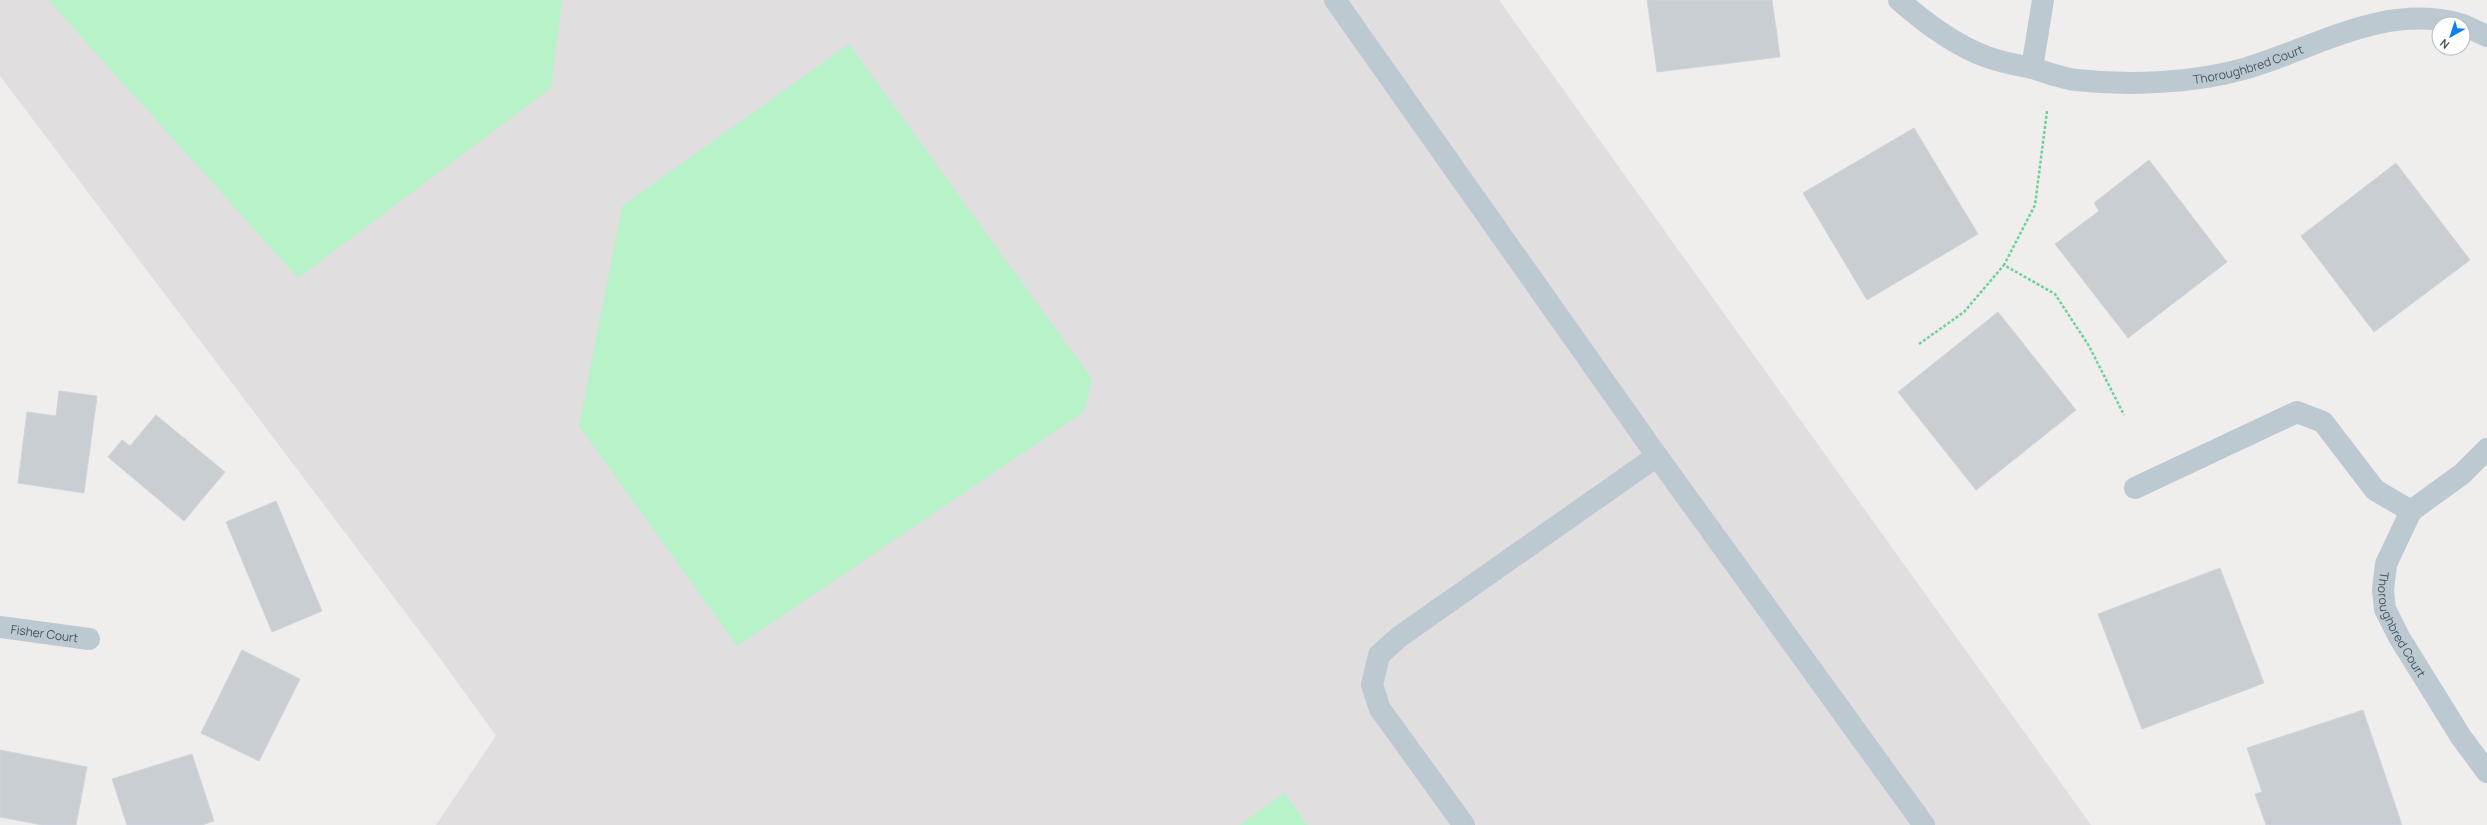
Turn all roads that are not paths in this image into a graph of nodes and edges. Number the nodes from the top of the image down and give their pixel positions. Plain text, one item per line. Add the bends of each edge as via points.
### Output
1 (1335, 0) edge
2 (1899, 0) edge
3 (2043, 0) edge
4 (2431, 18) edge
5 (2471, 29) edge
6 (2487, 36) edge
7 (2032, 68) junction
8 (2487, 449) edge
9 (1658, 456) junction
10 (2135, 488) dead end
11 (2411, 511) junction
12 (0, 627) edge
13 (89, 639) dead end
14 (2487, 772) edge
15 (1464, 825) edge
16 (1924, 825) edge

1 - 9 street
2 - 7 street, Thoroughbred Court via 1925,23 1949,38 1987,57
3 - 7 street
4 - 7 street, Thoroughbred Court via 2419,17 2362,26 2248,68 2189,79 2164,82 2075,80
5 - 6 street
8 - 11 street, Thoroughbred Court via 2462,474
9 - 15 street via 1399,637 1379,655 1372,686 1380,709
9 - 16 street
10 - 11 street via 2298,412 2323,422 2376,490
11 - 14 street, Thoroughbred Court via 2386,564 2383,590 2385,609 2427,683
12 - 13 street, Fisher Court

